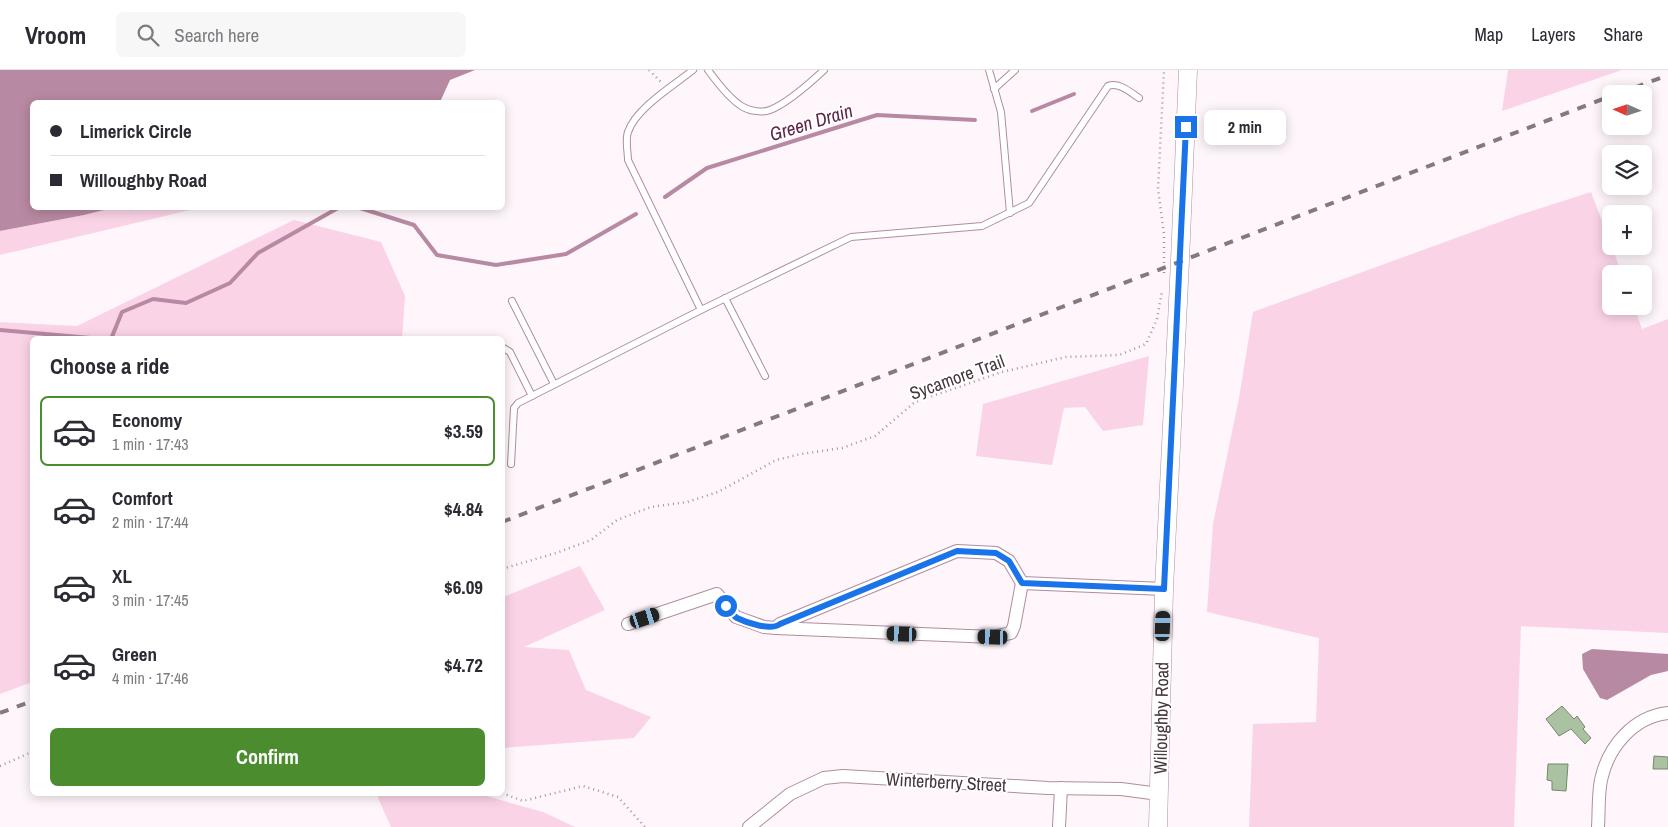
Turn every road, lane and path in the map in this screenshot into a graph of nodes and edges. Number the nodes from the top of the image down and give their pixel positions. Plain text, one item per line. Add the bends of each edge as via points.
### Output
1 (649, 70) edge
2 (693, 70) edge
3 (708, 70) edge
4 (824, 70) edge
5 (989, 70) edge
6 (1015, 70) edge
7 (1164, 70) edge
8 (1188, 70) edge
9 (994, 89) junction
10 (669, 90) junction
11 (1139, 98) dead end
12 (1010, 212) junction
13 (1164, 280) dead end
14 (1163, 290) dead end
15 (725, 298) junction
16 (512, 301) dead end
17 (701, 310) junction
18 (505, 349) edge
19 (765, 376) dead end
20 (554, 384) junction
21 (532, 396) junction
22 (511, 464) dead end
23 (505, 568) edge
24 (1022, 583) junction
25 (1164, 589) junction
26 (628, 624) dead end
27 (776, 628) junction
28 (1668, 713) edge
29 (30, 753) edge
30 (0, 766) edge
31 (1061, 788) junction
32 (505, 794) edge
33 (1159, 794) junction
34 (645, 827) edge
35 (749, 827) edge
36 (1059, 827) edge
37 (1158, 827) edge
38 (1598, 827) edge

1 - 10 path
2 - 10 lane
3 - 4 lane via 743,107 762,111 792,97
5 - 9 lane
6 - 9 lane
7 - 13 path via 1158,190 1164,234
8 - 25 street, Willoughby Road
9 - 12 lane via 1001,112
10 - 17 lane via 634,119 627,134 628,160
11 - 12 lane via 1120,86 1108,86 1029,203
12 - 15 lane via 982,226 850,237
14 - 23 path, Sycamore Trail via 1158,319 1146,344 1128,352 1066,357 1002,372 915,402 875,436 842,448 776,460 718,492 687,502 651,507 616,520 590,540
15 - 17 lane
15 - 19 lane
16 - 20 lane
17 - 20 lane
18 - 21 lane via 510,352
20 - 21 lane
21 - 22 lane via 518,402 514,408
24 - 25 street
24 - 27 street via 1009,561 996,553 957,551
24 - 27 street via 1014,626 1011,633 1002,636
25 - 33 street, Willoughby Road
26 - 27 street via 717,594 736,618
28 - 38 street via 1644,720 1624,734 1613,748 1600,782
29 - 30 path
31 - 33 street, Winterberry Street via 1121,789
31 - 35 street, Winterberry Street via 843,776 824,778 790,794
31 - 36 street
32 - 34 path via 523,801 583,786 618,797
33 - 37 street, Willoughby Road

